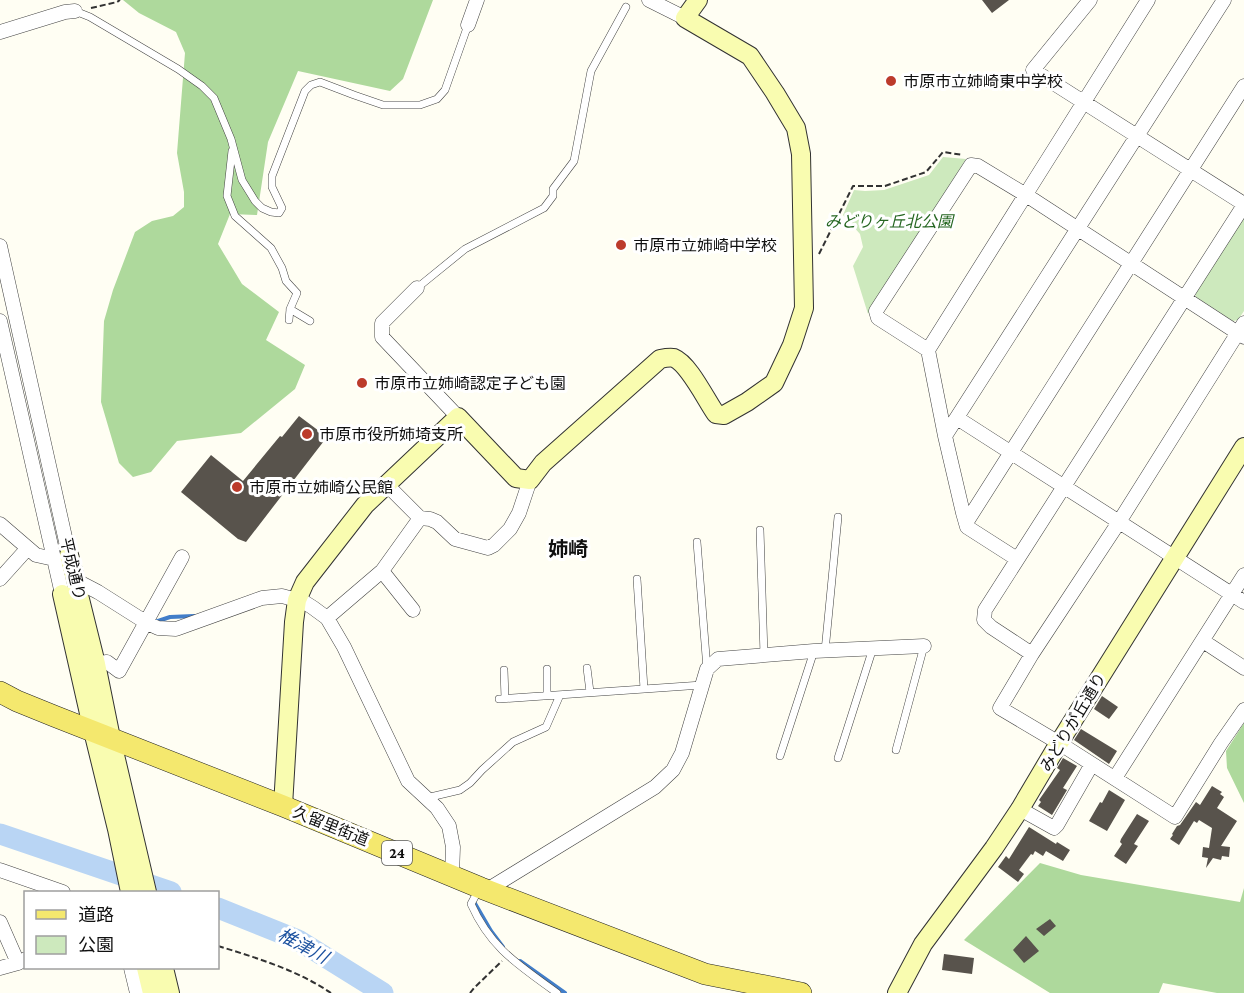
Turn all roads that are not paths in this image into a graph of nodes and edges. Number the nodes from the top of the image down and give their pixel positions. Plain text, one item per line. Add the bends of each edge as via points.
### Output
1 (477, 0) edge
2 (650, 0) edge
3 (698, 0) edge
4 (1090, 0) edge
5 (1148, 0) edge
6 (1224, 0) edge
7 (626, 7) dead end
8 (75, 11) joint
9 (685, 18) junction
10 (468, 26) joint
11 (0, 32) edge
12 (1244, 86) edge
13 (1084, 102) junction
14 (1137, 136) junction
15 (232, 146) junction
16 (1191, 170) junction
17 (1026, 195) junction
18 (1244, 204) edge
19 (1077, 229) junction
20 (0, 246) edge
21 (1131, 263) junction
22 (417, 288) joint
23 (1184, 298) junction
24 (290, 309) junction
25 (289, 320) dead end
26 (0, 321) edge
27 (310, 321) dead end
28 (1242, 331) edge
29 (928, 350) junction
30 (458, 417) junction
31 (957, 418) junction
32 (945, 436) junction
33 (1244, 447) edge
34 (1011, 452) junction
35 (530, 480) junction
36 (386, 484) junction
37 (1064, 486) junction
38 (420, 518) junction
39 (837, 518) dead end
40 (1119, 522) junction
41 (966, 523) junction
42 (0, 524) edge
43 (760, 530) dead end
44 (698, 542) dead end
45 (27, 549) junction
46 (62, 557) junction
47 (182, 557) dead end
48 (1174, 557) junction
49 (1017, 559) junction
50 (382, 571) junction
51 (1244, 575) edge
52 (0, 579) edge
53 (637, 579) dead end
54 (75, 580) junction
55 (62, 594) joint
56 (1238, 598) edge
57 (297, 600) junction
58 (413, 610) dead end
59 (327, 618) junction
60 (147, 623) junction
61 (1203, 641) junction
62 (924, 646) joint
63 (873, 648) junction
64 (820, 651) junction
65 (1032, 654) junction
66 (764, 656) junction
67 (96, 664) junction
68 (587, 668) dead end
69 (1244, 668) edge
70 (547, 669) dead end
71 (707, 669) junction
72 (504, 670) dead end
73 (702, 685) junction
74 (644, 689) junction
75 (0, 692) edge
76 (590, 692) junction
77 (560, 694) junction
78 (547, 695) junction
79 (1244, 710) edge
80 (102, 735) junction
81 (1059, 743) junction
82 (896, 750) dead end
83 (780, 756) dead end
84 (838, 758) dead end
85 (1092, 764) junction
86 (1115, 778) junction
87 (426, 798) junction
88 (284, 806) junction
89 (1020, 809) junction
90 (0, 870) edge
91 (452, 876) junction
92 (46, 889) edge
93 (130, 891) edge
94 (147, 891) edge
95 (479, 893) junction
96 (0, 922) edge
97 (22, 961) edge
98 (0, 968) edge
99 (132, 969) edge
100 (146, 969) edge
101 (164, 969) edge
102 (137, 993) edge
103 (152, 993) edge
104 (170, 993) edge
105 (557, 993) edge
106 (801, 993) edge
107 (897, 993) edge

1 - 10 street
2 - 9 street
3 - 9 street
4 - 13 street via 1033,70
5 - 13 street
6 - 14 street
7 - 22 lane via 591,71 574,161 553,189 553,196 544,208 465,249
8 - 11 street
8 - 15 lane via 202,86 214,98
9 - 35 street via 750,56 796,128 801,154 804,308 792,345 774,383 724,415 716,414 681,362 673,357 660,359 543,463
10 - 15 lane via 445,90 437,99 420,105 383,105 320,82 311,85 305,91 272,176 272,187 282,208 279,213 262,208 255,201 242,180
12 - 16 street
13 - 14 street
13 - 17 street
14 - 16 street
14 - 19 street
15 - 24 lane via 227,196 235,216 271,248 286,280 297,293
16 - 18 street
16 - 21 street
17 - 19 street
17 - 29 street
17 - 29 street via 971,165 876,311 878,318
18 - 23 street
19 - 21 street
19 - 31 street
20 - 46 street, 平成通り
21 - 23 street
21 - 34 street
22 - 30 street via 382,323 382,338
23 - 28 street
23 - 37 street
24 - 25 lane
24 - 27 lane
26 - 46 street, 平成通り
28 - 40 street
29 - 32 street
30 - 35 street via 516,478
30 - 36 street
31 - 32 street
31 - 34 street
32 - 41 street
33 - 48 street, みどりが丘通り
34 - 37 street
34 - 41 street
35 - 38 street via 510,529 488,548 455,539 437,522
36 - 38 street
36 - 57 street via 318,564
37 - 40 street
37 - 49 street
38 - 50 street
39 - 64 lane
40 - 48 street
40 - 65 street
41 - 49 street
42 - 45 street
43 - 66 lane
44 - 71 lane
45 - 46 street via 36,555
45 - 52 street
46 - 54 street, 平成通り
46 - 55 street, 平成通り
47 - 60 street
48 - 56 street
48 - 81 street, みどりが丘通り
49 - 65 street via 985,610 984,620
50 - 58 street
50 - 59 street
51 - 56 street
53 - 74 lane
54 - 60 street
54 - 67 street, 平成通り
55 - 80 street, 平成通り
56 - 61 street
57 - 59 street
57 - 60 street via 282,596 262,598 176,629
57 - 88 street
59 - 87 street via 408,781
60 - 67 street via 120,671 107,662
61 - 69 street
61 - 86 street
62 - 63 street
62 - 82 lane
63 - 64 street
63 - 84 lane
64 - 66 street
64 - 83 lane
65 - 81 street via 1000,708
66 - 71 street via 718,659
67 - 80 street, 平成通り
68 - 76 lane
70 - 78 lane
71 - 73 street
72 - 78 lane via 502,698
73 - 74 lane
73 - 95 street via 682,753 661,782
74 - 76 lane
75 - 80 main road, 久留里街道 / 24
76 - 77 lane
77 - 78 lane
77 - 87 lane via 546,727 513,742 460,790
79 - 86 street via 1175,817
80 - 88 main road, 久留里街道 / 24
80 - 93 street, 平成通り
80 - 94 street, 平成通り via 135,838
81 - 85 street
81 - 89 street, みどりが丘通り
85 - 86 street
85 - 89 street via 1054,828
87 - 91 street via 449,826
88 - 91 main road, 久留里街道 / 24
89 - 107 street, みどりが丘通り via 923,944
90 - 92 street
91 - 95 main road, 久留里街道 / 24
95 - 105 lane via 478,922 507,956
95 - 106 main road, 久留里街道 / 24 via 705,974
96 - 97 street
97 - 98 street
99 - 102 street
100 - 103 street
101 - 104 street

